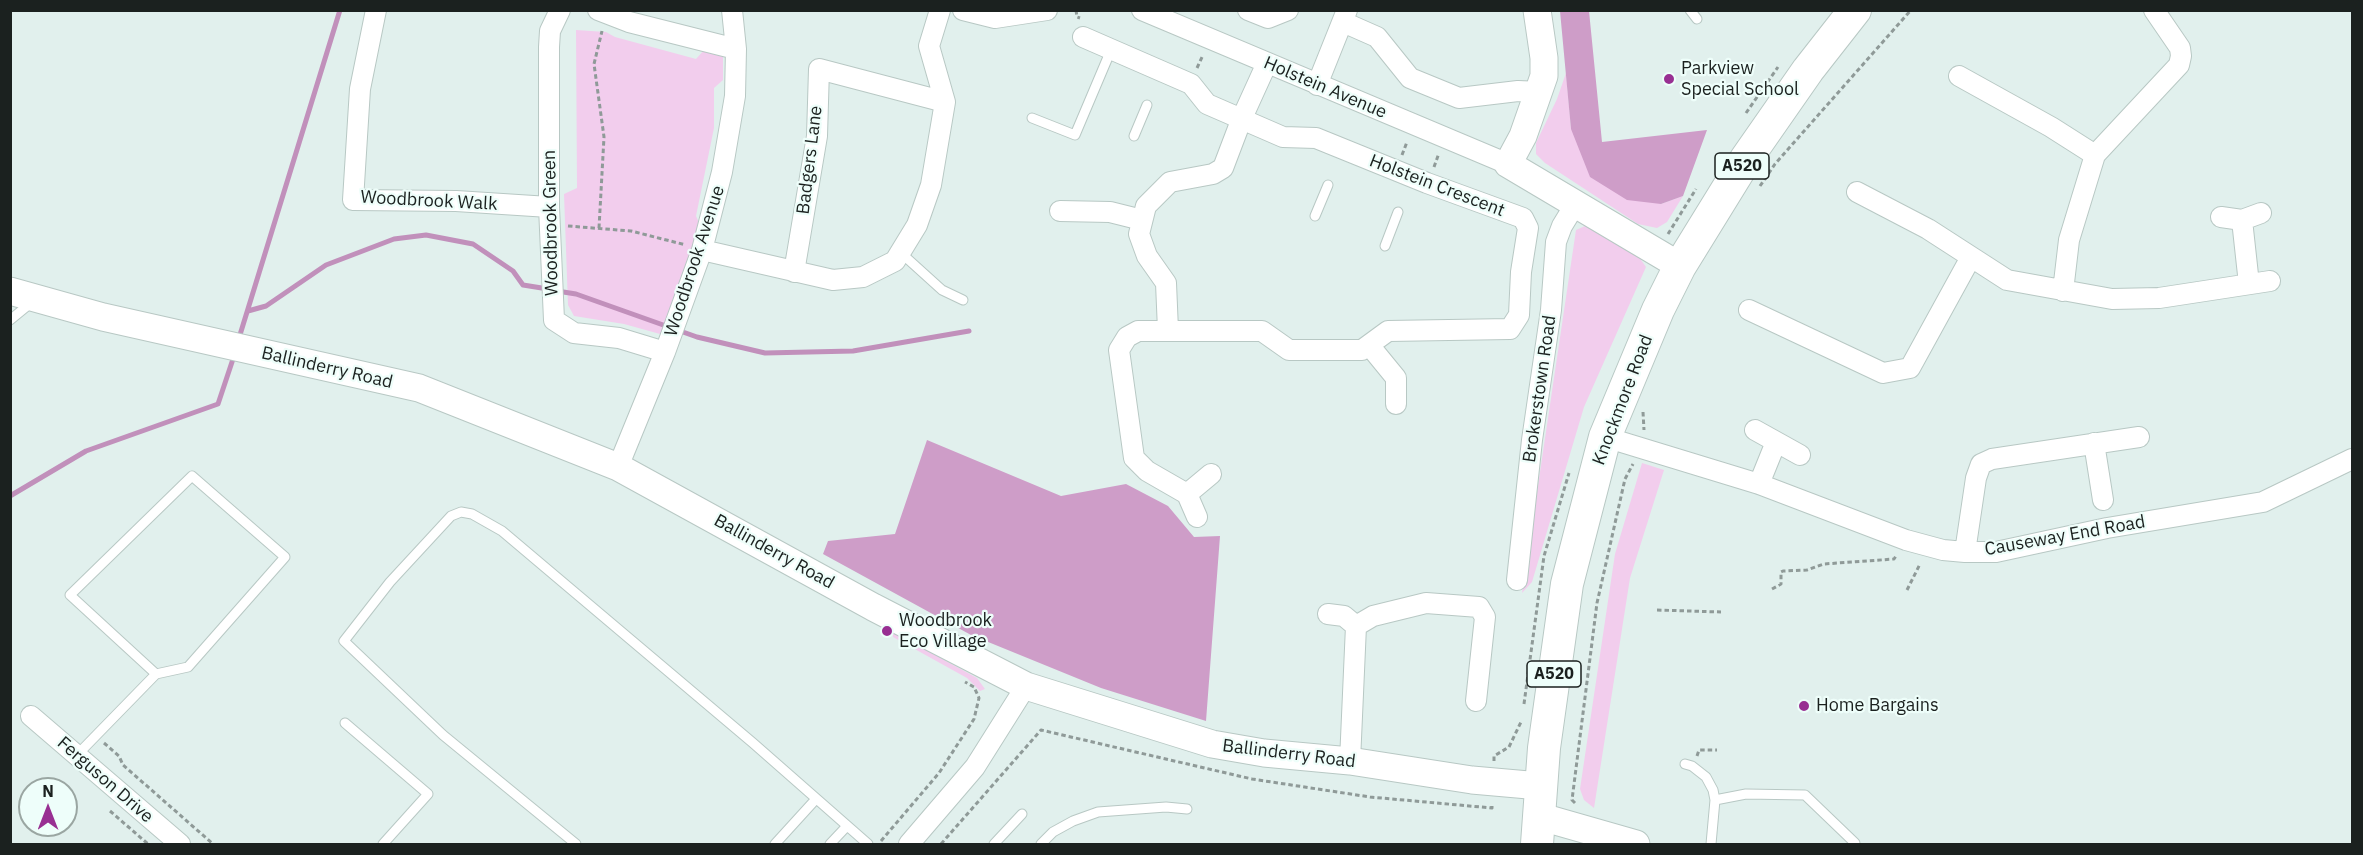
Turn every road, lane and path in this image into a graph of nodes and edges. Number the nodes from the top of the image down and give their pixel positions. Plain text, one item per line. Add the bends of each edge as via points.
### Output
1 (376, 10) edge
2 (560, 10) edge
3 (732, 10) edge
4 (940, 10) edge
5 (963, 10) edge
6 (1047, 10) edge
7 (1142, 10) edge
8 (1248, 10) edge
9 (1288, 10) edge
10 (1537, 10) edge
11 (1690, 10) edge
12 (1856, 10) edge
13 (1911, 10) edge
14 (2154, 10) edge
15 (602, 12) edge
16 (1345, 16) edge
17 (1697, 19) dead end
18 (1083, 37) dead end
19 (1209, 39) junction
20 (736, 49) junction
21 (1111, 50) junction
22 (1267, 63) junction
23 (1959, 76) dead end
24 (1191, 84) junction
25 (1317, 85) junction
26 (1540, 92) junction
27 (945, 102) junction
28 (1147, 105) dead end
29 (1032, 118) dead end
30 (1242, 118) junction
31 (1399, 120) junction
32 (1134, 136) dead end
33 (2094, 155) junction
34 (1508, 164) junction
35 (1406, 177) junction
36 (1328, 184) dead end
37 (1857, 192) dead end
38 (1755, 194) dead end
39 (1576, 203) junction
40 (1060, 211) dead end
41 (1398, 212) dead end
42 (2261, 213) dead end
43 (550, 215) junction
44 (1315, 216) dead end
45 (2221, 217) dead end
46 (1142, 220) junction
47 (2241, 220) junction
48 (599, 228) junction
49 (1385, 246) dead end
50 (702, 250) junction
51 (900, 252) junction
52 (1971, 257) junction
53 (1680, 266) junction
54 (794, 272) junction
55 (2270, 281) dead end
56 (2249, 284) junction
57 (2063, 291) junction
58 (23, 295) edge
59 (963, 300) dead end
60 (1749, 310) dead end
61 (10, 320) edge
62 (1168, 330) junction
63 (1369, 345) junction
64 (668, 346) junction
65 (1396, 404) dead end
66 (1642, 410) dead end
67 (1755, 430) dead end
68 (1605, 437) junction
69 (2139, 437) dead end
70 (1776, 442) junction
71 (2094, 443) junction
72 (1641, 448) junction
73 (1800, 455) dead end
74 (2352, 459) edge
75 (618, 467) junction
76 (1211, 474) dead end
77 (1759, 484) junction
78 (1187, 494) junction
79 (2103, 500) dead end
80 (1197, 517) dead end
81 (1906, 540) junction
82 (1928, 545) junction
83 (1965, 552) junction
84 (1544, 556) dead end
85 (1516, 580) dead end
86 (1772, 589) dead end
87 (1907, 590) dead end
88 (1657, 610) dead end
89 (1721, 612) dead end
90 (1328, 614) dead end
91 (1356, 626) junction
92 (156, 674) junction
93 (958, 677) dead end
94 (1026, 686) junction
95 (1476, 700) dead end
96 (31, 716) dead end
97 (345, 723) dead end
98 (96, 736) junction
99 (1717, 750) dead end
100 (77, 755) junction
101 (1350, 761) junction
102 (1689, 765) joint
103 (1493, 781) junction
104 (816, 799) junction
105 (1715, 800) junction
106 (1187, 809) dead end
107 (1022, 814) dead end
108 (1538, 815) edge
109 (847, 826) junction
110 (1585, 830) junction
111 (572, 843) edge
112 (1855, 843) dead end
113 (180, 844) edge
114 (213, 844) edge
115 (383, 844) edge
116 (775, 844) edge
117 (830, 844) edge
118 (868, 844) edge
119 (878, 844) edge
120 (909, 844) edge
121 (941, 844) edge
122 (994, 844) edge
123 (1041, 844) edge
124 (1636, 844) edge
125 (1711, 844) edge

1 - 43 street, Woodbrook Walk via 360,89 353,200 456,201
2 - 43 street, Woodbrook Green via 550,31 549,47
3 - 20 street, Woodbrook Avenue
4 - 27 street via 929,46
5 - 6 street via 995,18
7 - 19 street, Holstein Avenue
8 - 9 street via 1268,18
10 - 26 main road via 1544,58
11 - 17 lane
12 - 53 main road, Knockmore Road / A520 via 1752,150
13 - 38 path via 1774,164
14 - 33 street via 2180,48 2179,65
15 - 20 street
15 - 48 path via 594,64 604,137
16 - 25 street
16 - 26 street via 1377,37 1410,78 1459,98
18 - 21 street
19 - 22 street, Holstein Avenue
19 - 24 path
20 - 50 street, Woodbrook Avenue via 735,96 722,172
21 - 24 street via 1158,77
21 - 29 lane via 1075,135
22 - 25 street, Holstein Avenue
22 - 30 street
23 - 33 street
24 - 30 street, Holstein Crescent via 1207,104
25 - 31 street, Holstein Avenue
26 - 34 main road
27 - 51 street via 931,184 917,225
27 - 54 street, Badgers Lane via 819,69 817,135
28 - 32 lane
30 - 35 street, Holstein Crescent via 1283,137 1316,138
30 - 46 street via 1223,168 1213,174 1170,182 1146,206
31 - 34 street, Holstein Avenue
31 - 35 path via 1392,137 1407,141
33 - 57 street via 2069,240
34 - 39 main road
35 - 63 street, Holstein Crescent via 1522,218 1528,228 1519,315 1510,329 1388,331
36 - 44 lane
37 - 52 street via 1928,229
39 - 53 main road
39 - 85 street, Brokerstown Road via 1556,242 1551,310
40 - 46 street via 1110,212
41 - 49 lane
42 - 47 street
43 - 48 path
43 - 64 street, Woodbrook Green via 554,320 574,333
45 - 47 street
46 - 62 street via 1139,234 1147,256 1166,283
47 - 56 street
48 - 50 path via 631,231
50 - 54 street
50 - 64 street, Woodbrook Avenue
51 - 54 street via 895,261 863,277 833,280
51 - 59 lane via 942,291
52 - 57 street via 2007,280
52 - 60 street via 1910,368 1883,373
53 - 68 main road, Knockmore Road / A520 via 1653,320
55 - 56 street
56 - 57 street via 2159,298 2112,299
58 - 61 lane
58 - 75 main road, Ballinderry Road via 103,317 419,388
62 - 63 street, Holstein Crescent via 1262,331 1289,350 1362,350
62 - 78 street, Holstein Crescent via 1138,331 1127,337 1119,350 1134,458 1147,471
63 - 65 street via 1396,378
64 - 75 street, Woodbrook Avenue
66 - 72 path
67 - 70 street
68 - 72 street, Causeway End Road
68 - 108 main road, Knockmore Road / A520 via 1567,584
69 - 71 street
70 - 73 street
70 - 77 street
71 - 79 street
71 - 83 street via 1981,464
72 - 77 street, Causeway End Road
72 - 110 path via 1625,479 1597,603 1572,800 1588,817
74 - 83 street, Causeway End Road via 2263,502 2107,528 1996,552
75 - 94 main road, Ballinderry Road
76 - 78 street
77 - 81 street, Causeway End Road
78 - 80 street
81 - 82 street, Causeway End Road
81 - 86 path via 1894,559 1783,571 1780,584
82 - 83 street, Causeway End Road
82 - 87 path
84 - 103 path via 1521,724 1509,747 1494,756
88 - 89 path
90 - 91 street via 1344,616
91 - 95 street via 1373,615 1414,604 1479,607 1485,617 1471,679
91 - 101 street
92 - 92 lane via 188,667 285,557 192,476 70,595
92 - 98 lane
93 - 119 path via 974,687 980,698 974,719 939,773
94 - 101 main road, Ballinderry Road via 1212,744
94 - 120 street via 975,767
96 - 100 street, Ferguson Drive
97 - 115 lane via 428,794
98 - 100 lane
98 - 114 path
99 - 102 path via 1700,750
100 - 113 street, Ferguson Drive
101 - 103 main road, Ballinderry Road
102 - 105 lane via 1706,777
103 - 108 main road, Ballinderry Road
103 - 121 path via 1492,808 1370,797 1252,779 1041,730
104 - 109 lane
104 - 111 lane via 502,531 461,512 451,516 390,582 344,641 443,735
104 - 116 lane
105 - 112 lane via 1746,794 1805,795
105 - 125 lane
106 - 123 lane via 1098,812 1053,832
107 - 122 lane
108 - 110 main road, Ballinderry Road
109 - 117 lane
109 - 118 lane
110 - 124 main road, Ballinderry Road

